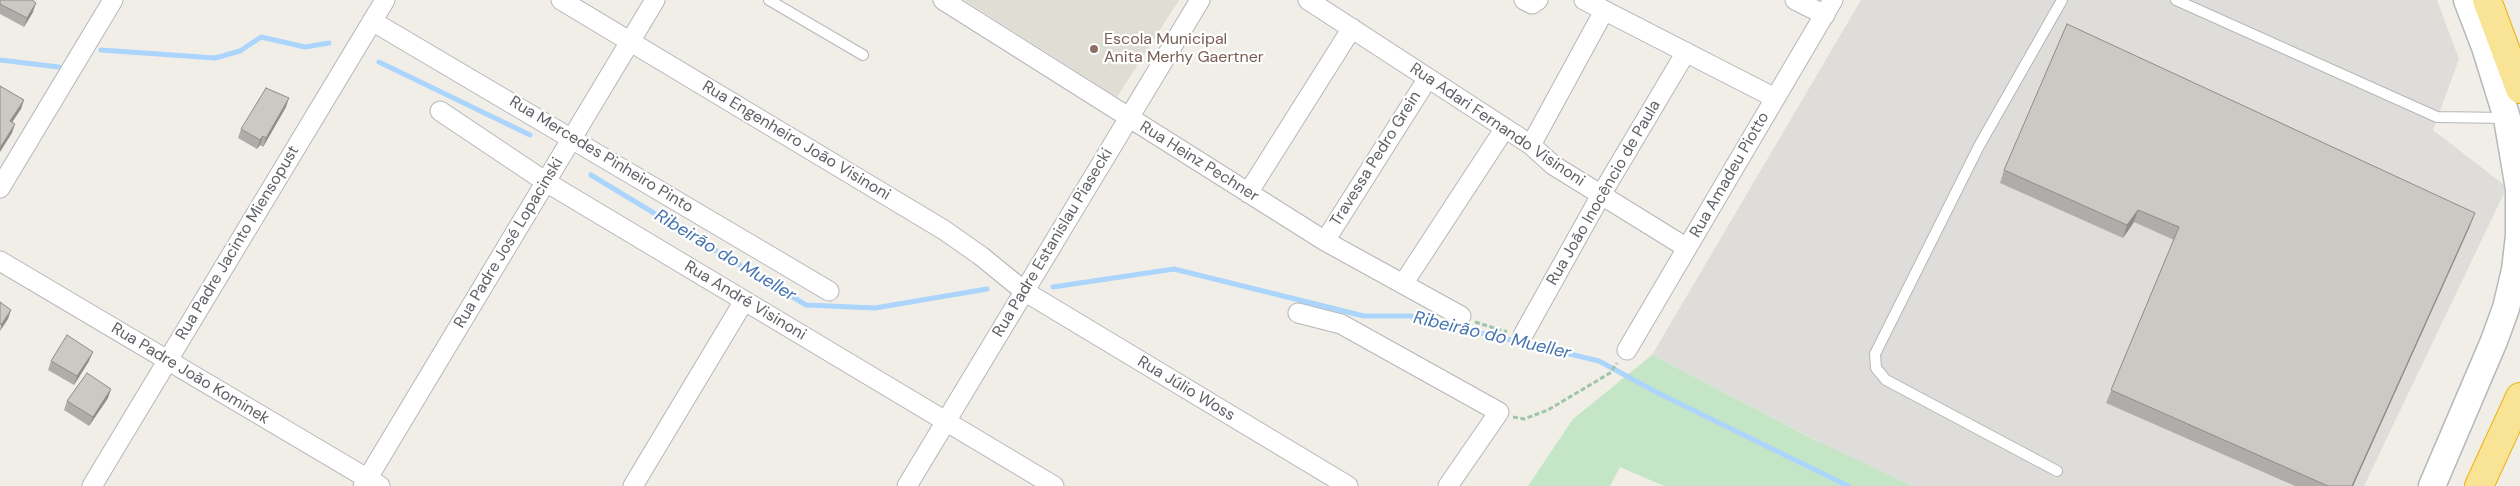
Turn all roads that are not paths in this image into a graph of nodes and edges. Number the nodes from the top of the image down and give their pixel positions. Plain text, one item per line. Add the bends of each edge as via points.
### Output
1 (113, 0) edge
2 (384, 0) edge
3 (561, 0) edge
4 (656, 0) edge
5 (769, 0) edge
6 (943, 0) edge
7 (1200, 0) edge
8 (1308, 0) edge
9 (1524, 0) edge
10 (1538, 0) edge
11 (1584, 0) edge
12 (1795, 0) edge
13 (2062, 0) edge
14 (2176, 0) edge
15 (2467, 0) edge
16 (2487, 0) edge
17 (1829, 7) edge
18 (1604, 10) junction
19 (372, 21) junction
20 (1352, 28) junction
21 (630, 42) junction
22 (1686, 52) junction
23 (864, 55) dead end
24 (1428, 78) junction
25 (2520, 89) edge
26 (1775, 98) junction
27 (440, 112) dead end
28 (1129, 118) junction
29 (2506, 118) junction
30 (1505, 128) junction
31 (573, 138) junction
32 (1531, 145) junction
33 (546, 182) junction
34 (0, 188) edge
35 (1248, 193) junction
36 (1601, 195) junction
37 (1325, 241) junction
38 (1687, 248) junction
39 (0, 261) edge
40 (1403, 284) junction
41 (829, 291) dead end
42 (1024, 291) junction
43 (744, 301) junction
44 (1298, 313) dead end
45 (1461, 316) road end
46 (1523, 335) road end
47 (1626, 350) dead end
48 (167, 360) junction
49 (2520, 378) edge
50 (2516, 407) edge
51 (946, 421) junction
52 (2058, 471) dead end
53 (370, 484) edge
54 (92, 486) edge
55 (633, 486) edge
56 (907, 486) edge
57 (1054, 486) edge
58 (1348, 486) edge
59 (1448, 486) edge
60 (2432, 486) edge
61 (2480, 486) edge

1 - 34 street
2 - 19 street, Rua Padre Jacinto Miensopust
3 - 21 street, Rua Engenheiro João Visinoni
4 - 21 street, Rua Padre José Lopacinski
5 - 23 lane
6 - 28 street, Rua Heinz Pechner
7 - 28 street, Rua Padre Estanislau Piasecki
8 - 20 street, Rua Adari Fernando Visinoni
9 - 10 street via 1532,4
11 - 18 street
12 - 17 street
13 - 52 lane via 1979,146 1875,354 1876,368 1886,380
14 - 29 lane via 2438,117
15 - 29 main road
16 - 25 highway
17 - 26 street, Rua Amadeu Piotto
18 - 22 street
18 - 32 street
19 - 31 street, Rua Mercedes Pinheiro Pinto
19 - 48 street, Rua Padre Jacinto Miensopust
20 - 24 street, Rua Adari Fernando Visinoni
20 - 35 street
21 - 31 street, Rua Padre José Lopacinski
21 - 42 street, Rua Engenheiro João Visinoni via 951,235
22 - 26 street
22 - 36 street, Rua João Inocêncio de Paula
24 - 30 street, Rua Adari Fernando Visinoni
24 - 37 street, Travessa Pedro Grein
26 - 38 street, Rua Amadeu Piotto
27 - 33 street, Rua André Visinoni
28 - 35 street, Rua Heinz Pechner
28 - 42 street, Rua Padre Estanislau Piasecki
29 - 60 main road via 2519,189 2515,270 2494,341
30 - 32 street, Rua Adari Fernando Visinoni
30 - 40 street
31 - 33 street, Rua Padre José Lopacinski
31 - 41 street, Rua Mercedes Pinheiro Pinto
32 - 36 street, Rua Adari Fernando Visinoni via 1553,165
33 - 43 street, Rua André Visinoni
33 - 53 street, Rua Padre José Lopacinski
35 - 37 street, Rua Heinz Pechner
36 - 38 street, Rua Adari Fernando Visinoni
36 - 46 street, Rua João Inocêncio de Paula
37 - 40 street, Rua Heinz Pechner
38 - 47 street, Rua Amadeu Piotto
39 - 48 street, Rua Padre João Kominek
40 - 45 street, Rua Heinz Pechner
42 - 51 street, Rua Padre Estanislau Piasecki
42 - 58 street, Rua Júlio Woss
43 - 51 street, Rua André Visinoni
43 - 55 street
44 - 59 street via 1341,324 1499,412
48 - 53 street, Rua Padre João Kominek
48 - 54 street, Rua Padre Jacinto Miensopust
49 - 50 highway
50 - 61 highway
51 - 56 street, Rua Padre Estanislau Piasecki
51 - 57 street, Rua André Visinoni

